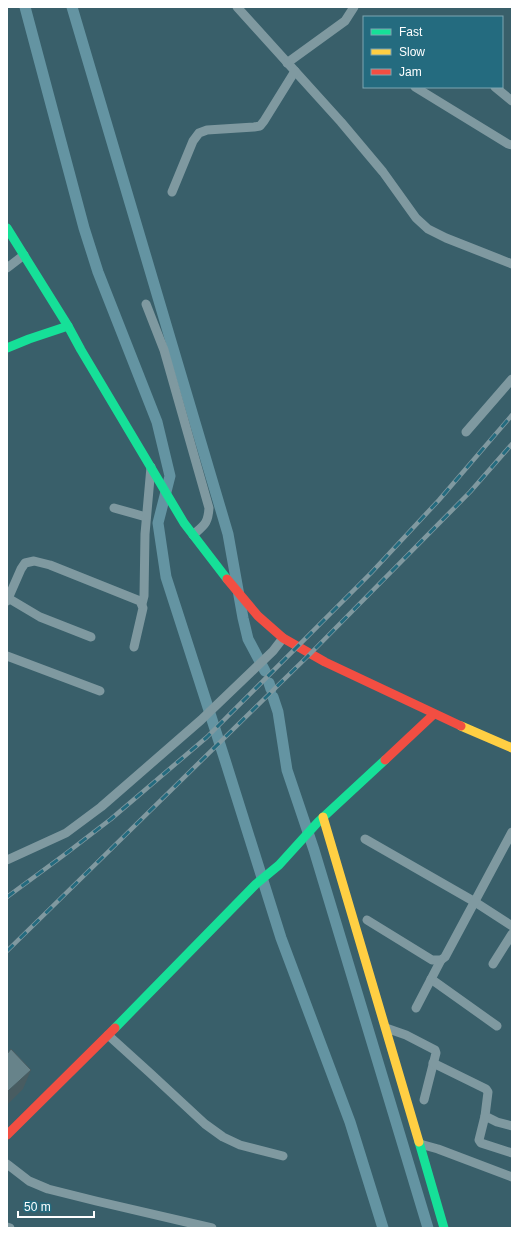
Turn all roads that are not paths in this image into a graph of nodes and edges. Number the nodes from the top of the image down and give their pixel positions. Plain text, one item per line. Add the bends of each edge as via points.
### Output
1 (237, 7) edge
2 (354, 7) edge
3 (287, 63) junction
4 (295, 71) junction
5 (417, 88) edge
6 (496, 88) edge
7 (512, 101) edge
8 (512, 145) edge
9 (172, 192) dead end
10 (7, 228) edge
11 (24, 255) junction
12 (512, 264) edge
13 (7, 268) edge
14 (146, 304) dead end
15 (68, 326) junction
16 (7, 348) edge
17 (512, 378) edge
18 (466, 432) dead end
19 (151, 467) junction
20 (114, 508) dead end
21 (146, 516) junction
22 (193, 535) junction
23 (8, 599) edge
24 (142, 604) junction
25 (91, 637) dead end
26 (283, 638) junction
27 (134, 647) dead end
28 (7, 656) edge
29 (100, 691) dead end
30 (434, 714) junction
31 (512, 748) edge
32 (321, 820) junction
33 (512, 832) edge
34 (365, 839) dead end
35 (7, 860) edge
36 (475, 902) junction
37 (367, 920) dead end
38 (512, 926) edge
39 (512, 934) edge
40 (441, 960) junction
41 (493, 964) dead end
42 (431, 979) junction
43 (416, 1008) dead end
44 (497, 1026) dead end
45 (386, 1028) junction
46 (108, 1035) junction
47 (433, 1063) junction
48 (424, 1100) dead end
49 (485, 1116) junction
50 (512, 1126) edge
51 (7, 1135) edge
52 (420, 1144) junction
53 (512, 1153) edge
54 (283, 1156) dead end
55 (7, 1164) edge
56 (512, 1177) edge
57 (7, 1227) edge
58 (10, 1228) edge
59 (212, 1228) edge
60 (444, 1228) edge

1 - 3 street
2 - 3 street via 345,21
3 - 4 street
4 - 9 street via 260,126 207,130 199,133 193,141
4 - 12 street via 383,172 416,218 428,229
5 - 8 street
6 - 7 street
10 - 11 street
11 - 13 street
11 - 15 street
14 - 22 street via 164,350 210,508 209,519
15 - 16 street
15 - 19 street
17 - 18 street
19 - 21 street
19 - 22 street
20 - 21 street
21 - 24 street
22 - 26 street via 258,616
23 - 24 street via 21,569 26,563 34,561 50,565
23 - 25 street via 40,616
24 - 27 street
26 - 30 street via 325,662
26 - 35 street via 226,696 101,807 66,832
28 - 29 street
30 - 31 street
30 - 32 street
32 - 45 street
32 - 46 street
33 - 36 street
34 - 36 street
36 - 38 street
36 - 40 street
37 - 40 street via 432,960
39 - 41 street
40 - 42 street
42 - 43 street
42 - 44 street
45 - 47 street via 433,1048 436,1053
45 - 52 street
46 - 51 street
46 - 54 street via 211,1129 240,1145
47 - 48 street
47 - 49 street via 486,1089 488,1092
49 - 50 street
49 - 53 street via 479,1140 481,1143
52 - 56 street
52 - 60 street
55 - 59 street via 29,1181 48,1189
57 - 58 street

